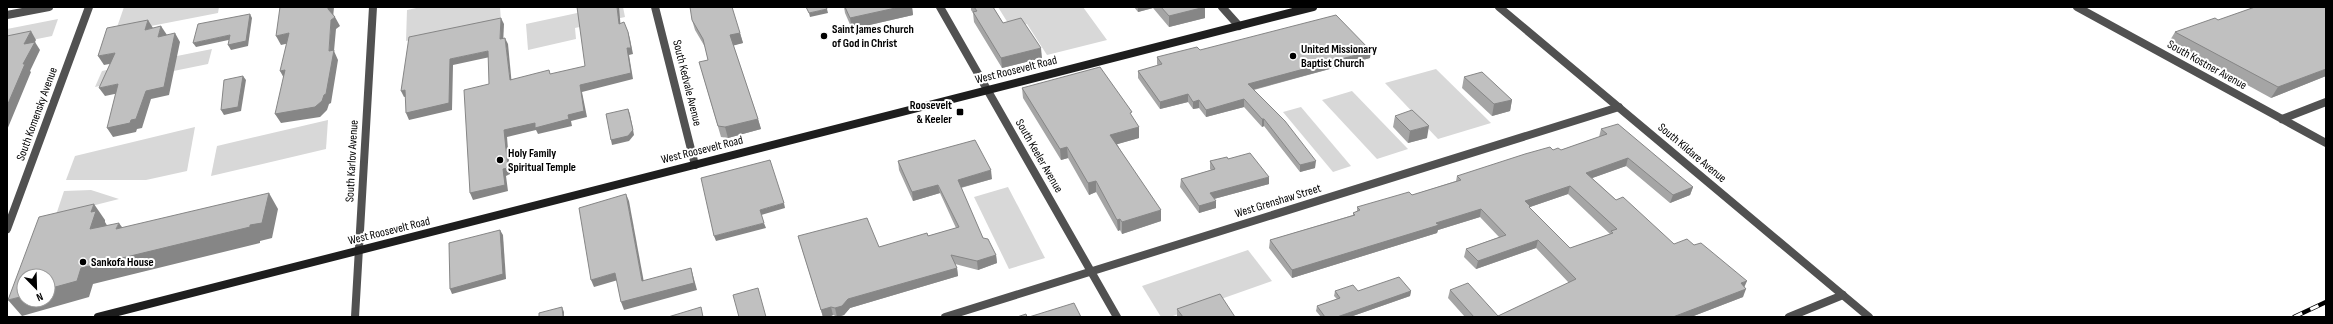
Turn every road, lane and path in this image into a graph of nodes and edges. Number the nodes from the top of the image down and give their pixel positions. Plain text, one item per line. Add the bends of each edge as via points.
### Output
1 (49, 7) edge
2 (89, 7) edge
3 (372, 7) edge
4 (655, 7) edge
5 (940, 7) edge
6 (1222, 7) edge
7 (1313, 7) edge
8 (1499, 7) edge
9 (2077, 7) edge
10 (7, 15) edge
11 (1238, 26) junction
12 (987, 90) junction
13 (2326, 102) edge
14 (1619, 107) junction
15 (2282, 119) junction
16 (2326, 143) edge
17 (695, 165) junction
18 (7, 229) edge
19 (359, 250) junction
20 (1091, 271) junction
21 (1843, 295) junction
22 (98, 317) edge
23 (355, 317) edge
24 (945, 317) edge
25 (1117, 317) edge
26 (1789, 317) edge
27 (1869, 317) edge

1 - 10 street
2 - 18 street, South Komensky Avenue
3 - 19 street, South Karlov Avenue
4 - 17 street, South Kedvale Avenue
5 - 12 street, South Keeler Avenue
6 - 11 street
7 - 11 main road, West Roosevelt Road
8 - 14 street, South Kildare Avenue
9 - 15 street, South Kostner Avenue
11 - 12 main road, West Roosevelt Road
12 - 17 main road, West Roosevelt Road
12 - 20 street, South Keeler Avenue
13 - 15 street
14 - 20 street, West Grenshaw Street
14 - 21 street, South Kildare Avenue
15 - 16 street, South Kostner Avenue
17 - 19 main road, West Roosevelt Road
19 - 22 main road, West Roosevelt Road
19 - 23 street, South Karlov Avenue
20 - 24 street, West Grenshaw Street
20 - 25 street, South Keeler Avenue
21 - 26 street
21 - 27 street, South Kildare Avenue

